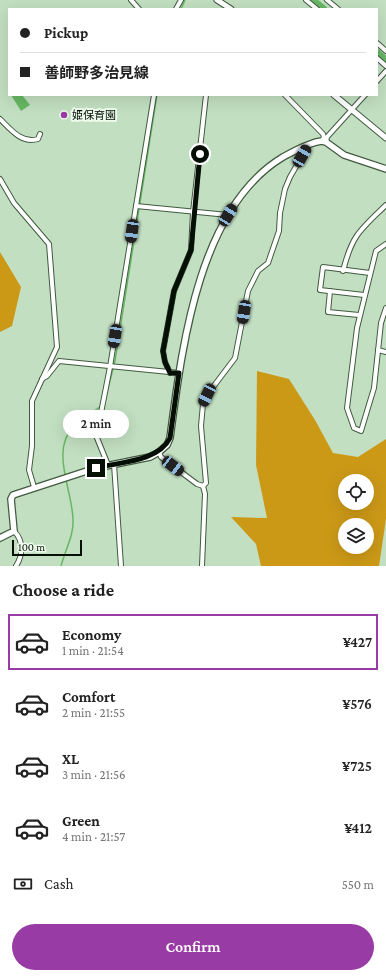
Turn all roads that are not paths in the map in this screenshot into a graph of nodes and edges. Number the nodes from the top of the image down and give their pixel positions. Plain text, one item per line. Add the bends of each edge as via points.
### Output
1 (130, 0) edge
2 (217, 0) edge
3 (306, 0) edge
4 (327, 0) edge
5 (138, 8) edge
6 (229, 8) edge
7 (315, 8) edge
8 (337, 8) edge
9 (378, 44) edge
10 (386, 50) edge
11 (378, 59) edge
12 (386, 66) edge
13 (386, 71) edge
14 (378, 80) edge
15 (154, 96) edge
16 (206, 96) edge
17 (287, 96) edge
18 (335, 96) edge
19 (364, 96) edge
20 (352, 110) junction
21 (0, 119) edge
22 (40, 134) dead end
23 (386, 138) edge
24 (324, 141) junction
25 (308, 146) junction
26 (386, 169) edge
27 (0, 179) edge
28 (386, 204) edge
29 (136, 206) junction
30 (193, 212) junction
31 (228, 215) junction
32 (386, 244) edge
33 (343, 271) junction
34 (370, 273) junction
35 (330, 291) junction
36 (364, 295) junction
37 (386, 308) edge
38 (358, 315) junction
39 (378, 350) junction
40 (386, 352) edge
41 (110, 367) junction
42 (170, 373) junction
43 (179, 373) junction
44 (41, 380) junction
45 (159, 452) junction
46 (111, 465) junction
47 (203, 486) junction
48 (34, 487) junction
49 (14, 531) junction
50 (0, 538) edge
51 (16, 566) edge
52 (122, 566) edge
53 (202, 566) edge

1 - 5 street
2 - 6 street
3 - 7 street
4 - 8 street
9 - 10 street
11 - 12 street
13 - 14 street
15 - 29 street
16 - 30 street
17 - 24 street via 323,134
18 - 20 street
19 - 20 street
20 - 23 street
20 - 24 street
21 - 22 street via 22,139 38,139
24 - 25 main road
24 - 26 main road via 344,155
25 - 31 main road via 276,162 254,179
25 - 47 street via 290,177 280,213 279,231 268,263 258,271 248,290 235,358 203,404 201,426 206,483
27 - 44 street via 14,203 49,244 57,347
28 - 33 street via 356,235 348,250
29 - 30 street
29 - 41 street
30 - 31 street
30 - 42 street via 191,250 174,291 163,351
31 - 43 main road via 203,268
32 - 34 street via 376,251
33 - 34 street
33 - 35 street via 323,267 320,290
34 - 36 street
35 - 36 street
35 - 38 street via 328,312
36 - 38 street
37 - 39 street via 381,323
38 - 39 street via 347,408 354,428 361,431 374,388
39 - 40 street
41 - 42 street
41 - 44 street via 59,361
41 - 46 street via 95,433
42 - 43 street
43 - 45 main road via 170,438
44 - 48 street via 32,405 29,470
45 - 46 main road via 150,457
45 - 47 street via 161,457 196,484
46 - 48 main road
46 - 52 street
47 - 53 street via 205,494
48 - 49 main road via 13,495 11,499
49 - 50 main road
49 - 51 street via 20,537 21,543

